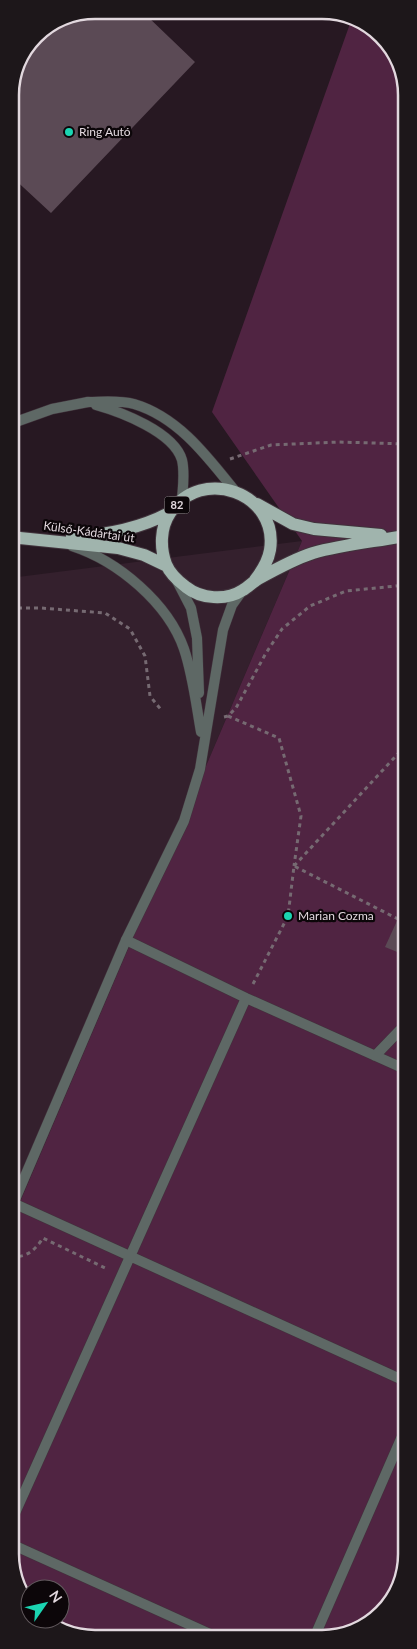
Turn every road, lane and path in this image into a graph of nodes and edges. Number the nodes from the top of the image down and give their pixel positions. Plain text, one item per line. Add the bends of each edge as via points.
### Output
1 (88, 402) junction
2 (19, 421) edge
3 (398, 444) edge
4 (214, 464) junction
5 (235, 491) junction
6 (182, 499) junction
7 (251, 500) junction
8 (169, 513) junction
9 (19, 537) edge
10 (398, 537) edge
11 (34, 538) junction
12 (398, 538) edge
13 (55, 541) junction
14 (167, 566) junction
15 (177, 580) junction
16 (256, 580) junction
17 (398, 586) edge
18 (242, 591) junction
19 (19, 608) edge
20 (162, 711) dead end
21 (228, 716) junction
22 (219, 718) dead end
23 (201, 732) junction
24 (398, 753) edge
25 (200, 769) junction
26 (294, 866) junction
27 (398, 919) dead end
28 (126, 940) junction
29 (246, 998) junction
30 (398, 1032) edge
31 (375, 1056) junction
32 (398, 1066) edge
33 (19, 1190) edge
34 (19, 1209) edge
35 (19, 1256) edge
36 (130, 1257) junction
37 (122, 1276) junction
38 (398, 1378) edge
39 (398, 1446) edge
40 (19, 1504) edge
41 (19, 1548) edge
42 (201, 1630) edge
43 (317, 1630) edge

1 - 2 street via 52,409
1 - 4 street via 132,404 154,412 177,427
1 - 6 street via 148,426 169,441 181,459
3 - 4 path via 271,445
4 - 5 street
5 - 6 main road, Külső-Kádártai út / 82 via 216,487 198,490
5 - 7 main road, Külső-Kádártai út / 82
6 - 8 main road, Külső-Kádártai út / 82
7 - 10 main road, Külső-Kádártai út / 82 via 294,524 314,529
7 - 16 main road, Külső-Kádártai út / 82 via 263,514 270,532 270,549
8 - 11 main road, Külső-Kádártai út / 82 via 136,527 98,535
8 - 14 main road, Külső-Kádártai út / 82 via 162,531 162,549
9 - 11 main road, Külső-Kádártai út / 82
11 - 13 main road, Külső-Kádártai út / 82
12 - 16 main road, Külső-Kádártai út / 82 via 314,553
13 - 14 main road, Külső-Kádártai út / 82 via 118,548
13 - 23 street via 105,561 138,584 167,616 183,648
14 - 15 main road, Külső-Kádártai út / 82
15 - 18 main road, Külső-Kádártai út / 82 via 191,591 207,597
15 - 23 street via 191,608 197,638
16 - 18 main road, Külső-Kádártai út / 82
17 - 21 path via 346,591 310,606 282,629 236,708
18 - 25 street via 232,605 224,630
19 - 20 path via 106,613 130,629 145,656 150,696
21 - 22 path
21 - 26 path via 279,738 301,816
23 - 25 street
24 - 26 path
25 - 28 street via 184,822
26 - 27 path
26 - 29 path via 288,916
28 - 29 street
28 - 33 street
29 - 31 street
29 - 36 street
30 - 31 street
31 - 32 street
34 - 36 street
35 - 37 path via 38,1247 43,1238
36 - 37 street
36 - 38 street
37 - 40 street
39 - 43 street
41 - 42 street

